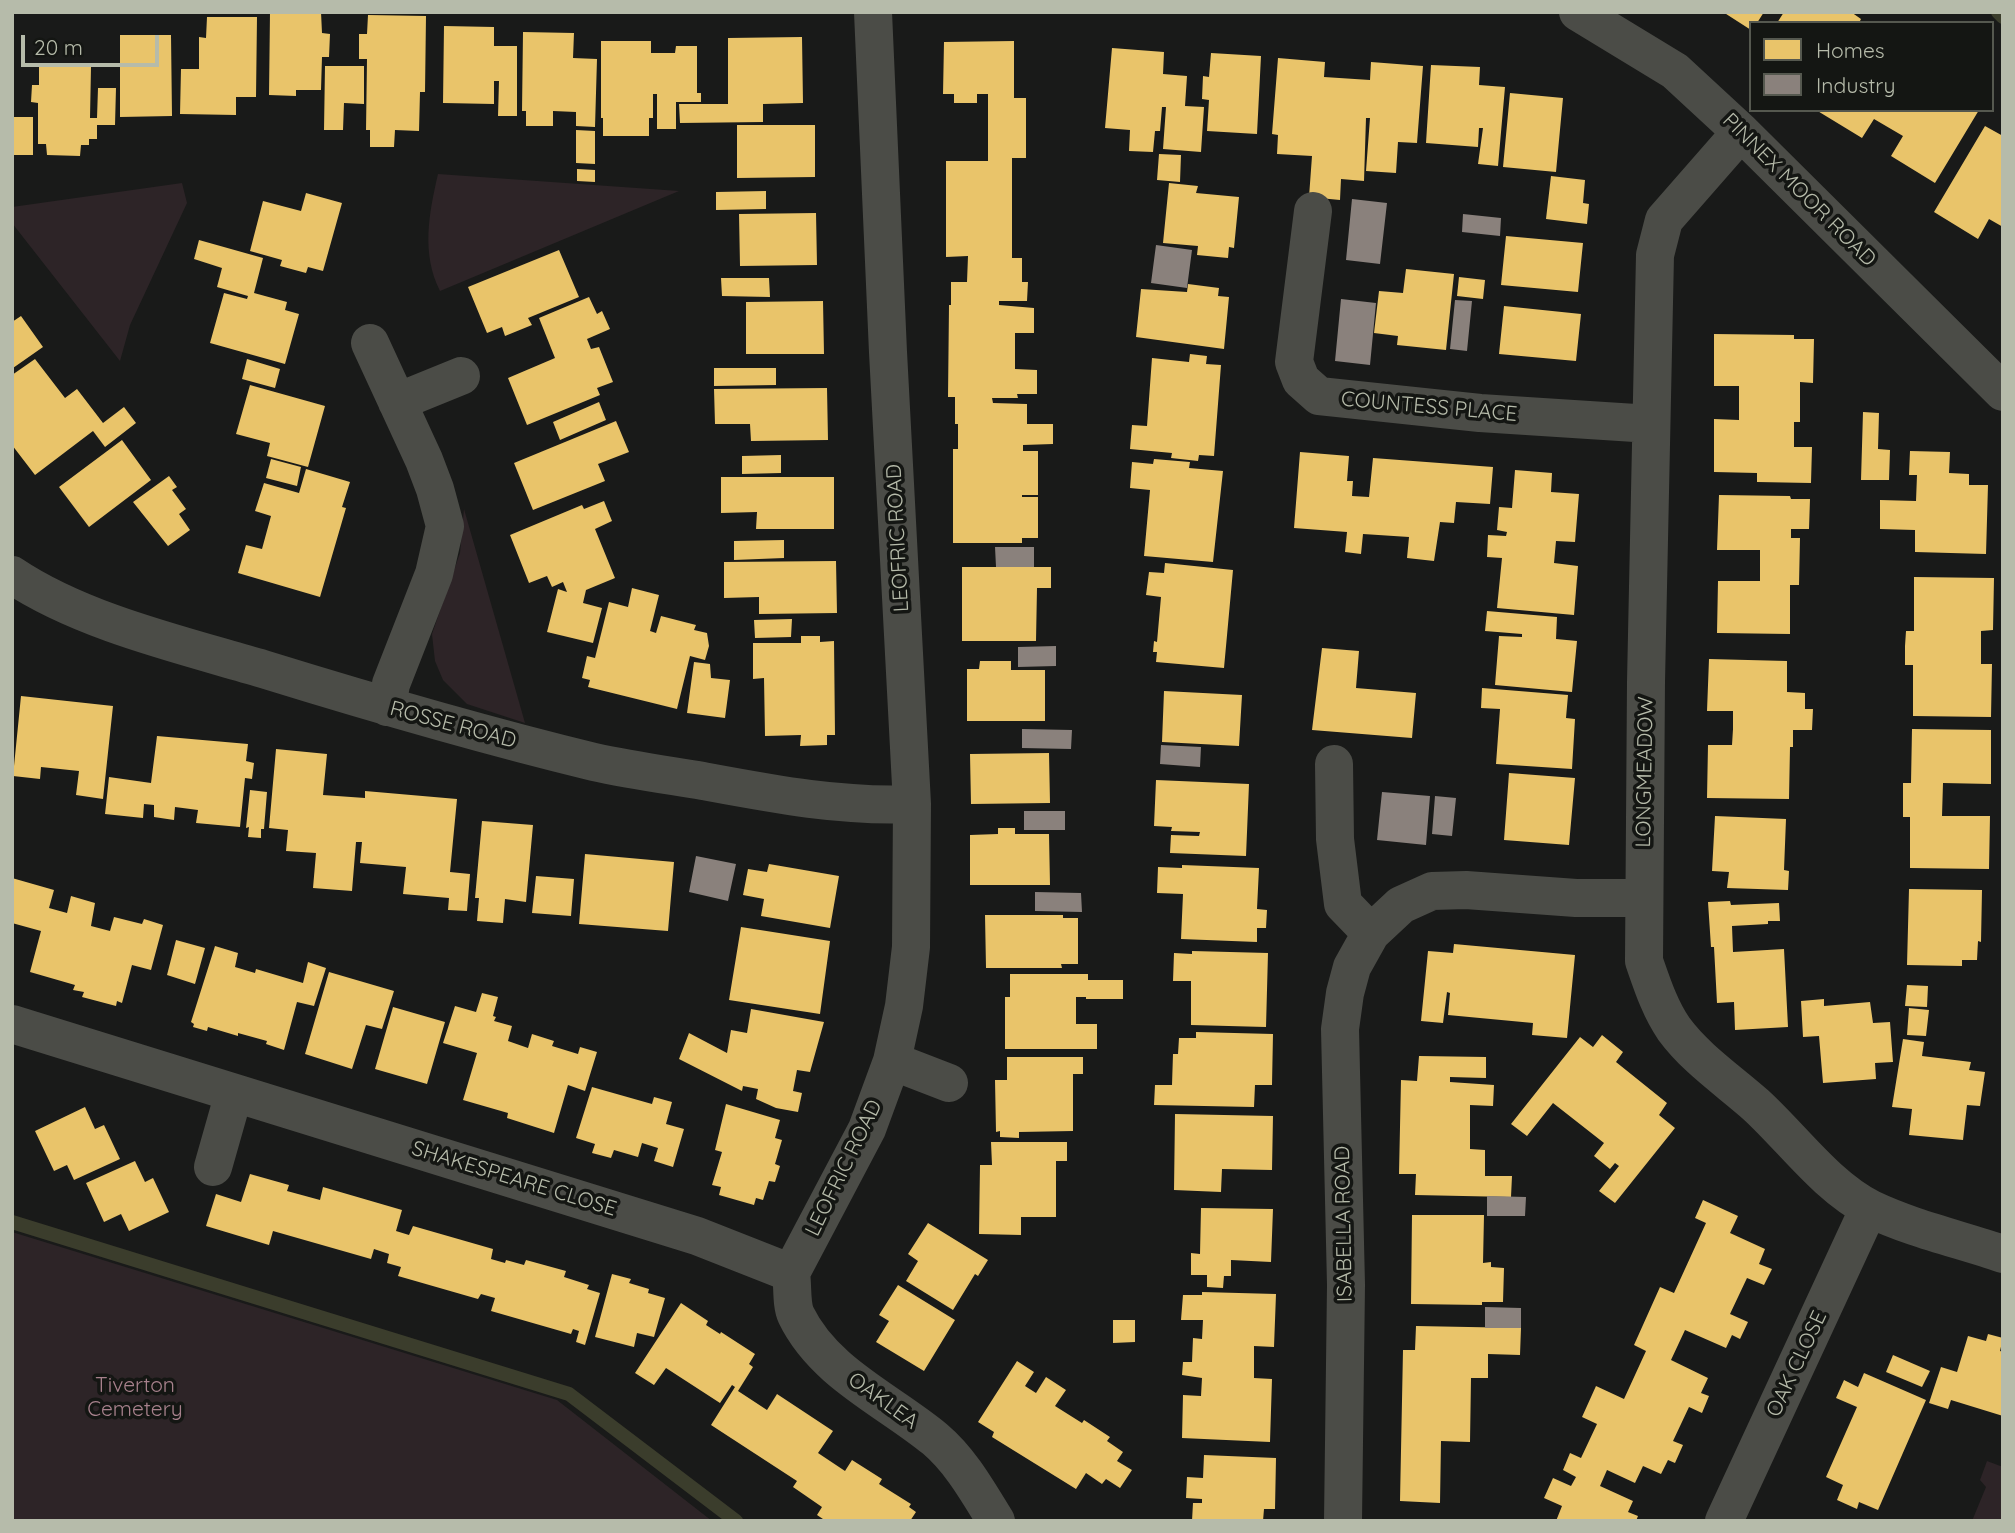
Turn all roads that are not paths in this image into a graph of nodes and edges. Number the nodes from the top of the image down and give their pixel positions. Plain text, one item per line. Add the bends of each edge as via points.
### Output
1 (873, 12) edge
2 (1577, 12) edge
3 (1741, 132) junction
4 (1313, 211) dead end
5 (370, 343) dead end
6 (461, 376) dead end
7 (2003, 392) edge
8 (397, 402) junction
9 (1651, 424) junction
10 (12, 575) edge
11 (387, 707) junction
12 (1334, 764) dead end
13 (912, 804) junction
14 (1643, 898) junction
15 (1371, 933) junction
16 (12, 1024) edge
17 (892, 1061) junction
18 (948, 1083) dead end
19 (234, 1093) junction
20 (213, 1167) dead end
21 (1869, 1208) junction
22 (2000, 1245) edge
23 (792, 1273) junction
24 (996, 1521) edge
25 (1343, 1521) edge
26 (1724, 1521) edge

1 - 13 street, LEOFRIC ROAD
2 - 3 street, PINNEX MOOR ROAD via 1675,71
3 - 7 street, PINNEX MOOR ROAD
3 - 9 street, LONGMEADOW via 1664,220 1655,255
4 - 9 street, COUNTESS PLACE via 1294,362 1301,380 1319,396
5 - 8 street
6 - 8 street
8 - 11 street via 435,489 445,526 434,574 391,684
9 - 14 street, LONGMEADOW
10 - 11 street, ROSSE ROAD via 39,593 123,625
11 - 13 street, ROSSE ROAD via 597,762 829,802
12 - 15 street via 1335,839 1343,904
13 - 17 street, LEOFRIC ROAD via 911,947
14 - 15 street, ISABELLA ROAD via 1433,891 1401,905
14 - 21 street, LONGMEADOW via 1644,961 1674,1029 1840,1188
15 - 25 street, ISABELLA ROAD via 1352,967 1340,1029 1346,1285
16 - 19 street, SHAKESPEARE CLOSE
17 - 18 street
17 - 23 street, LEOFRIC ROAD via 867,1129
19 - 20 street
19 - 23 street, SHAKESPEARE CLOSE via 697,1236
21 - 22 street, LONGMEADOW via 1901,1222
21 - 26 street, OAK CLOSE
23 - 24 street, OAKLEA via 795,1313 810,1338 862,1388 937,1440 962,1468

